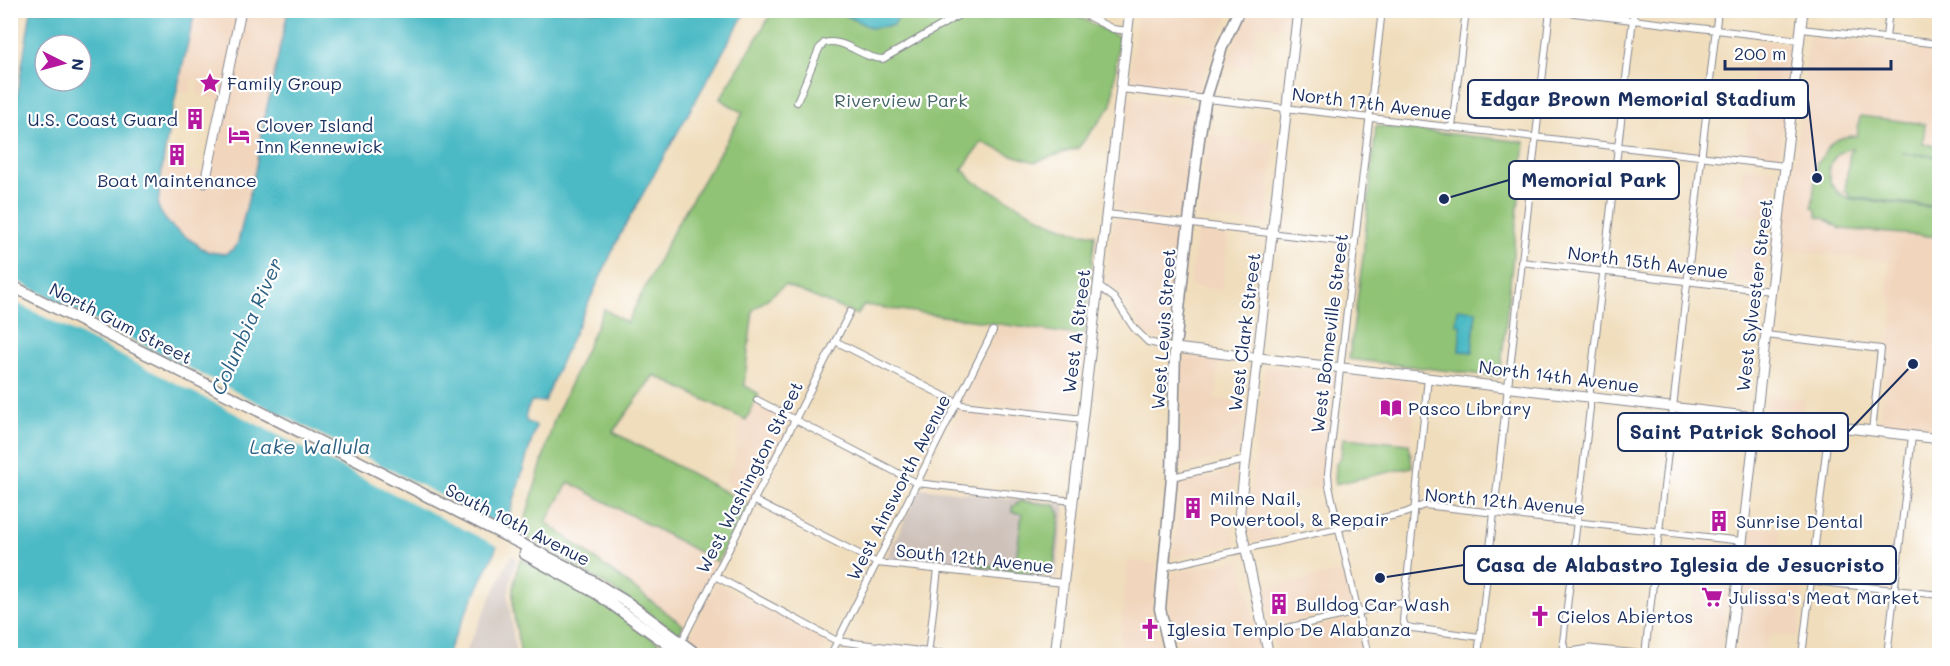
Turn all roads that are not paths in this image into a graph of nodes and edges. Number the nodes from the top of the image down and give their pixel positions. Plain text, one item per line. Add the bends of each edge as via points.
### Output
1 (241, 10) edge
2 (968, 10) edge
3 (1075, 10) edge
4 (1130, 10) edge
5 (1239, 10) edge
6 (1298, 10) edge
7 (1382, 10) edge
8 (1466, 10) edge
9 (1634, 10) edge
10 (1718, 10) edge
11 (1803, 10) edge
12 (1889, 10) edge
13 (1550, 11) edge
14 (1633, 20) junction
15 (1801, 29) junction
16 (1716, 30) junction
17 (1128, 32) junction
18 (1886, 38) junction
19 (1799, 40) junction
20 (1940, 44) edge
21 (1121, 89) junction
22 (1206, 98) junction
23 (797, 102) dead end
24 (1286, 108) junction
25 (1369, 118) junction
26 (1452, 127) junction
27 (1536, 137) junction
28 (1618, 146) junction
29 (1701, 156) junction
30 (1785, 166) junction
31 (205, 183) dead end
32 (1107, 214) junction
33 (1188, 224) junction
34 (1272, 234) junction
35 (1354, 243) junction
36 (1521, 262) junction
37 (1604, 272) junction
38 (1687, 281) junction
39 (10, 285) edge
40 (1098, 286) junction
41 (1771, 291) junction
42 (10, 293) edge
43 (850, 312) dead end
44 (993, 332) dead end
45 (1766, 335) junction
46 (835, 341) junction
47 (1175, 348) junction
48 (1258, 358) junction
49 (1340, 367) junction
50 (1428, 378) junction
51 (1507, 387) junction
52 (1590, 396) junction
53 (757, 400) dead end
54 (957, 403) junction
55 (1673, 407) junction
56 (1083, 418) junction
57 (1756, 418) junction
58 (795, 420) junction
59 (1829, 426) junction
60 (1872, 431) junction
61 (1912, 436) junction
62 (1940, 439) edge
63 (311, 441) junction
64 (1246, 460) junction
65 (1172, 477) junction
66 (916, 483) junction
67 (753, 500) junction
68 (1073, 501) junction
69 (1414, 508) junction
70 (1494, 512) junction
71 (1576, 522) junction
72 (1339, 528) junction
73 (1659, 531) junction
74 (1742, 541) junction
75 (1245, 549) junction
76 (877, 563) junction
77 (1164, 567) junction
78 (938, 569) junction
79 (1739, 573) junction
80 (715, 576) junction
81 (1811, 581) junction
82 (1064, 583) junction
83 (1894, 590) junction
84 (1940, 596) edge
85 (1404, 604) junction
86 (1358, 612) junction
87 (1264, 633) junction
88 (1480, 637) junction
89 (837, 640) junction
90 (679, 651) edge
91 (928, 654) edge
92 (1566, 654) edge
93 (1168, 655) edge
94 (1646, 655) edge
95 (699, 656) edge
96 (830, 656) edge
97 (962, 656) edge
98 (1055, 656) edge
99 (1269, 656) edge
100 (1368, 656) edge
101 (1478, 656) edge
102 (1553, 656) edge
103 (1729, 656) edge
104 (1803, 656) edge
105 (1887, 656) edge

1 - 31 street
2 - 23 street via 883,59 836,41 824,43
3 - 17 street
4 - 17 street, West A Street
5 - 22 main road, West Lewis Street
6 - 24 street, West Clark Street
7 - 25 street, West Bonneville Street
8 - 26 street
9 - 14 street
10 - 16 street
11 - 15 street, West Sylvester Street
12 - 18 street
13 - 14 street
13 - 27 street
14 - 16 street
14 - 28 street
15 - 18 street
15 - 19 street, West Sylvester Street
16 - 19 street
16 - 29 street
17 - 21 street, West A Street
18 - 20 street
19 - 30 street, West Sylvester Street
21 - 22 street, North 17th Avenue
21 - 32 street, West A Street
22 - 24 street, North 17th Avenue
22 - 33 main road, West Lewis Street
24 - 25 street, North 17th Avenue
24 - 34 street, West Clark Street
25 - 26 street, North 17th Avenue
25 - 35 street, West Bonneville Street
26 - 27 street, North 17th Avenue
27 - 28 street, North 17th Avenue
27 - 36 street
28 - 29 street, North 17th Avenue
28 - 37 street
29 - 30 street, North 17th Avenue
29 - 38 street
30 - 41 street, West Sylvester Street
32 - 33 street
32 - 40 street, West A Street
33 - 34 street
33 - 47 main road, West Lewis Street
34 - 35 street
34 - 48 street, West Clark Street
35 - 49 street, West Bonneville Street
36 - 37 street, North 15th Avenue
36 - 51 street
37 - 38 street, North 15th Avenue
37 - 52 street
38 - 41 street, North 15th Avenue
38 - 55 street
39 - 63 main road, North Gum Street
40 - 47 street via 1114,298 1148,342
40 - 56 street, West A Street
41 - 45 street, West Sylvester Street
42 - 63 main road, North Gum Street
43 - 46 street, West Washington Street
44 - 54 street, West Ainsworth Avenue
45 - 57 street, West Sylvester Street
45 - 60 street via 1881,349
46 - 54 street
46 - 58 street, West Washington Street
47 - 48 street, North 14th Avenue
47 - 65 main road, West Lewis Street
48 - 49 street, North 14th Avenue
48 - 64 street, West Clark Street
49 - 50 street, North 14th Avenue
49 - 72 street, West Bonneville Street via 1328,473
50 - 51 street, North 14th Avenue
50 - 69 street
51 - 52 street, North 14th Avenue
51 - 70 street
52 - 55 street, North 14th Avenue
52 - 71 street
53 - 58 street
54 - 56 street
54 - 66 street, West Ainsworth Avenue
55 - 57 street, North 14th Avenue
55 - 73 street
56 - 68 street, West A Street
57 - 59 street, North 14th Avenue
57 - 74 street, West Sylvester Street
58 - 66 street
58 - 67 street, West Washington Street
59 - 60 street, North 14th Avenue
59 - 81 street
60 - 61 street, North 14th Avenue
61 - 62 street, North 14th Avenue
61 - 83 street
63 - 90 main road, South 10th Avenue via 602,587
64 - 65 street
64 - 75 street, West Clark Street via 1239,518
65 - 77 main road, West Lewis Street
66 - 68 street
66 - 76 street, West Ainsworth Avenue
67 - 76 street, South 12th Avenue
67 - 80 street, West Washington Street
68 - 82 street, West A Street
69 - 70 street, North 12th Avenue via 1427,505
69 - 72 street, North 12th Avenue
69 - 85 street
70 - 71 street, North 12th Avenue
70 - 88 street
71 - 73 street, North 12th Avenue
71 - 92 street via 1563,642
72 - 75 street, North 12th Avenue
72 - 86 street, West Bonneville Street
73 - 74 street, North 12th Avenue
73 - 94 street
74 - 79 street, West Sylvester Street
75 - 77 street, North 12th Avenue
75 - 87 street, West Clark Street
76 - 78 street, South 12th Avenue
76 - 89 street, West Ainsworth Avenue
77 - 93 main road, West Lewis Street via 1160,609
78 - 82 street, South 12th Avenue
78 - 91 street
79 - 81 street
79 - 103 street, West Sylvester Street
80 - 89 street
80 - 90 street, West Washington Street
81 - 83 street
81 - 104 street
82 - 98 street, West A Street
83 - 84 street
83 - 105 street
85 - 86 street
85 - 88 street via 1405,626
86 - 87 street
86 - 100 street, West Bonneville Street
87 - 99 street, West Clark Street
88 - 101 street
89 - 91 street
89 - 96 street, West Ainsworth Avenue
90 - 95 main road, South 10th Avenue
91 - 97 street
92 - 94 street via 1590,650
92 - 102 street

